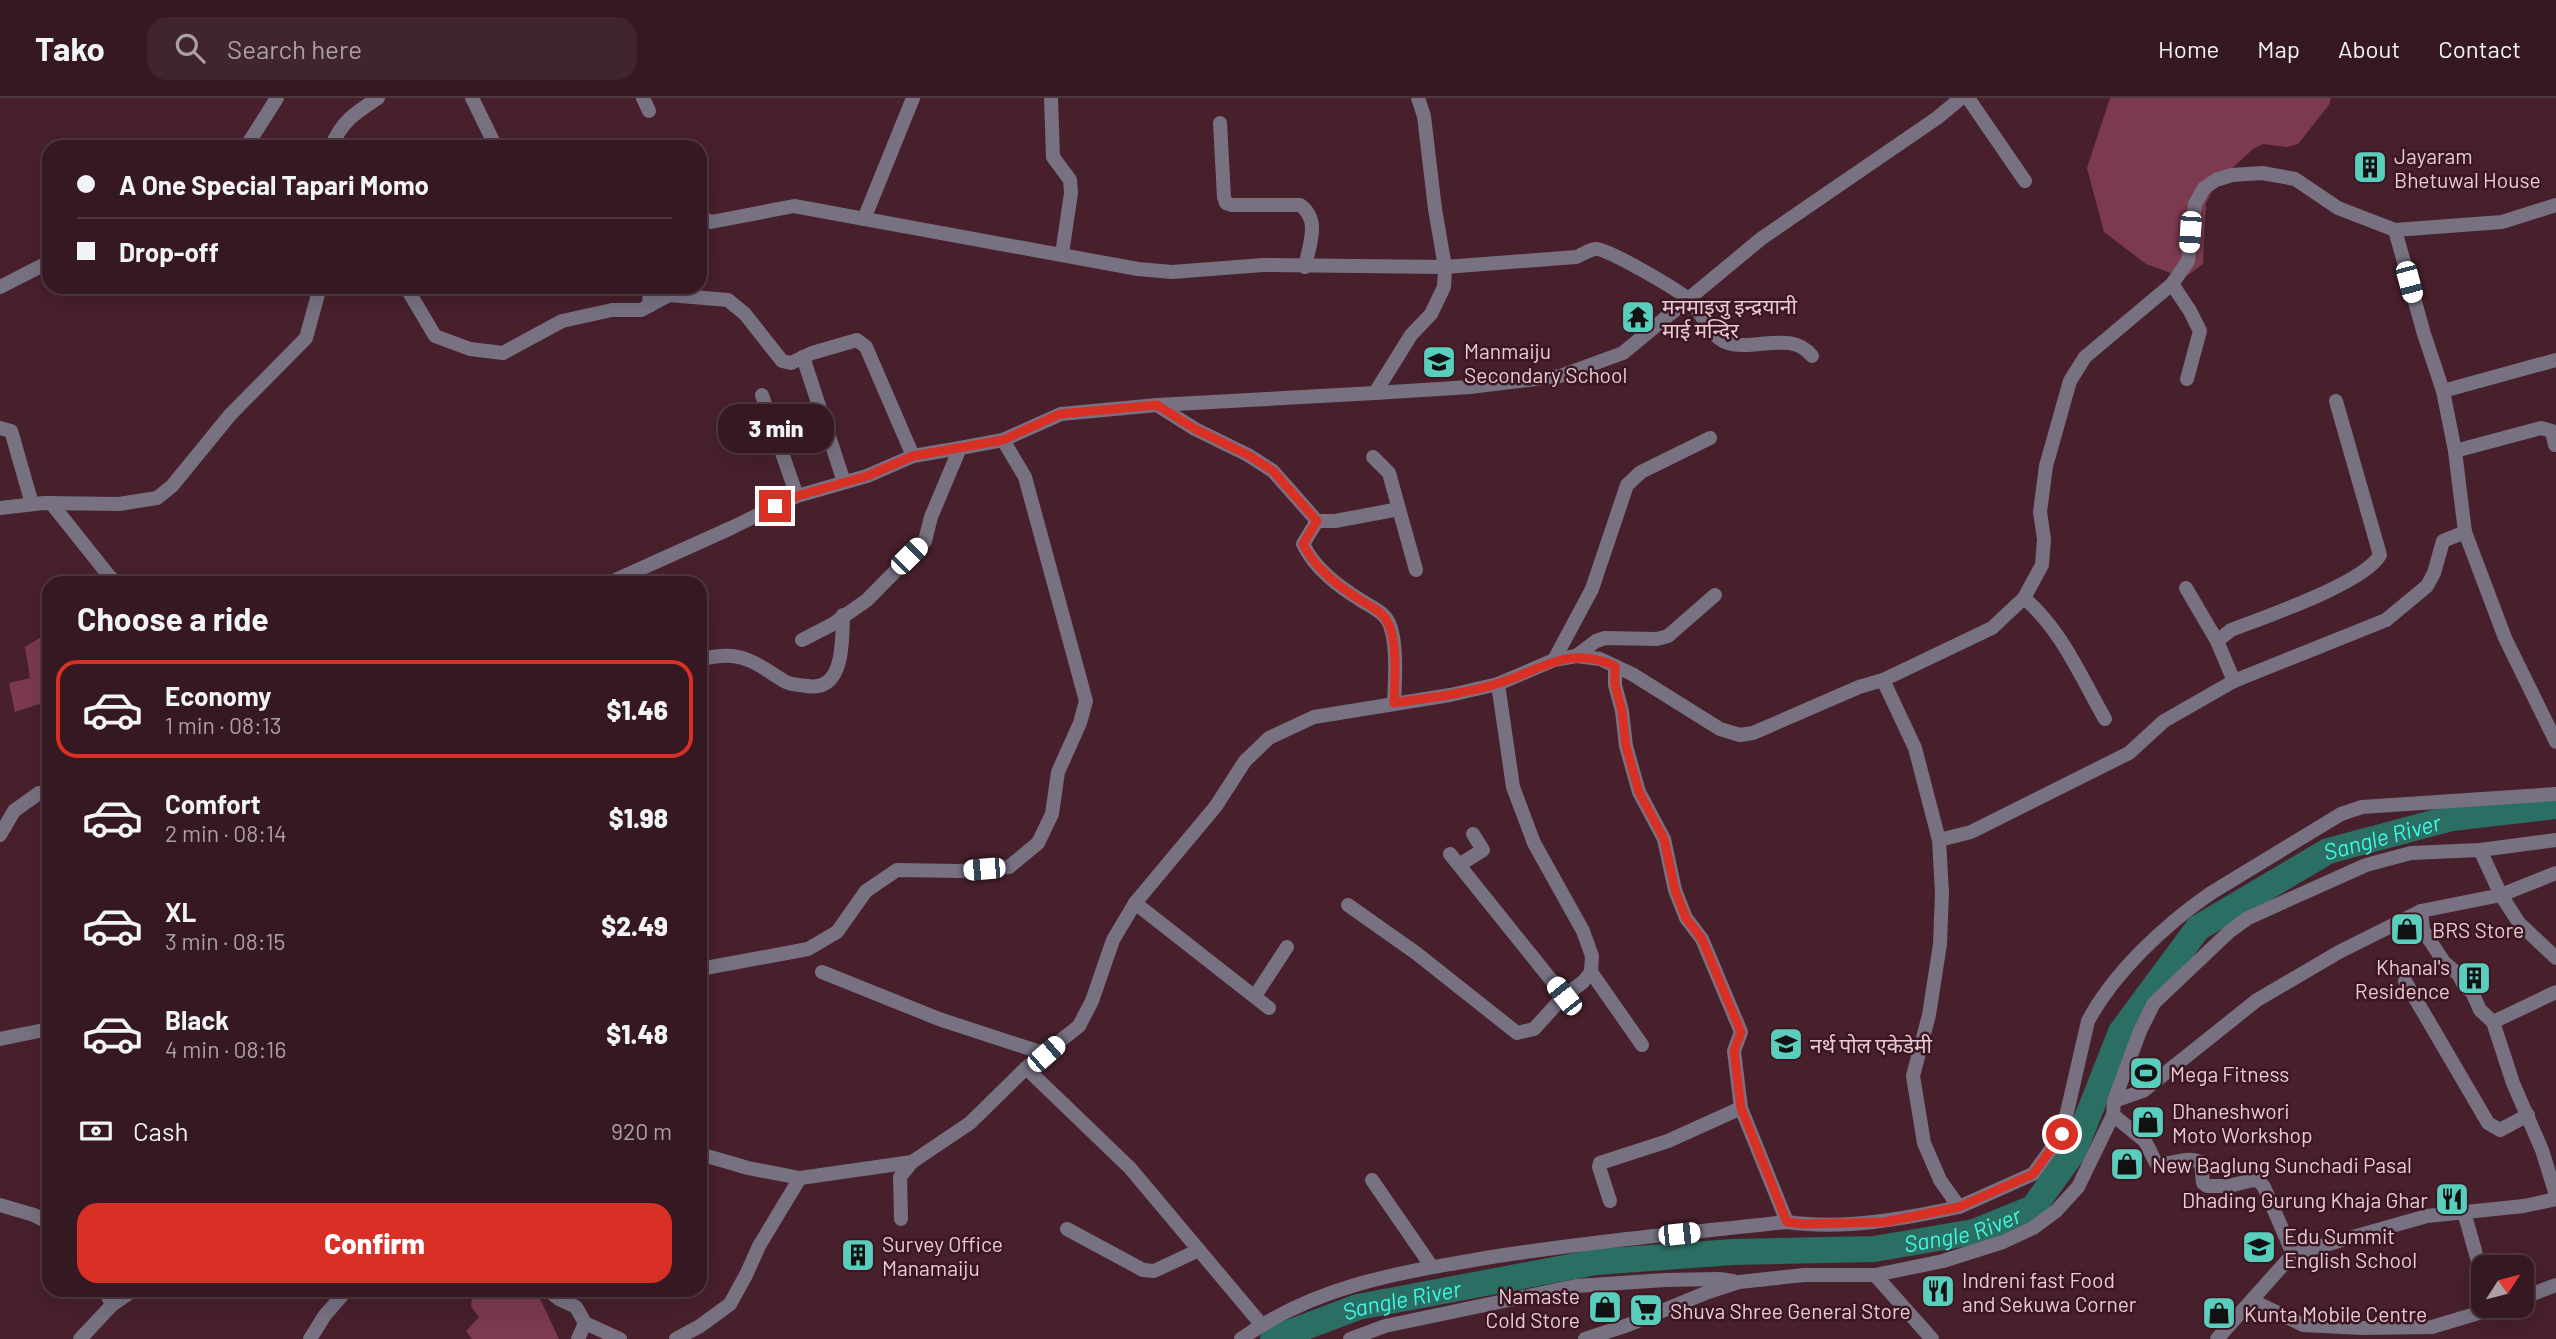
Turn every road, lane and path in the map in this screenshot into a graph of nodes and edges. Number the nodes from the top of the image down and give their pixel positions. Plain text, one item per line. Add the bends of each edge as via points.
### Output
1 (277, 98) edge
2 (378, 98) edge
3 (472, 98) edge
4 (913, 98) edge
5 (1051, 98) edge
6 (1418, 98) edge
7 (1961, 98) edge
8 (1968, 98) edge
9 (1220, 123) dead end
10 (251, 140) edge
11 (334, 140) edge
12 (493, 140) edge
13 (2025, 181) dead end
14 (2556, 205) edge
15 (864, 219) junction
16 (707, 221) edge
17 (2395, 230) junction
18 (1062, 254) junction
19 (42, 266) edge
20 (1305, 267) junction
21 (1445, 267) junction
22 (2172, 284) junction
23 (0, 287) edge
24 (318, 294) edge
25 (410, 294) edge
26 (650, 294) edge
27 (1690, 300) junction
28 (649, 306) junction
29 (1811, 356) dead end
30 (803, 357) junction
31 (2556, 360) edge
32 (2187, 379) dead end
33 (2443, 391) junction
34 (1375, 393) junction
35 (762, 394) dead end
36 (2336, 401) dead end
37 (1157, 405) junction
38 (0, 428) edge
39 (1710, 438) dead end
40 (1003, 440) junction
41 (2555, 445) edge
42 (960, 448) junction
43 (2455, 451) junction
44 (913, 456) junction
45 (1373, 457) dead end
46 (844, 482) junction
47 (797, 496) junction
48 (32, 503) junction
49 (51, 503) junction
50 (0, 509) edge
51 (1399, 509) junction
52 (1317, 521) junction
53 (2465, 532) junction
54 (1416, 570) dead end
55 (109, 576) edge
56 (626, 576) edge
57 (2186, 588) dead end
58 (1715, 595) dead end
59 (2024, 598) junction
60 (844, 615) junction
61 (802, 639) dead end
62 (2217, 641) junction
63 (1576, 656) junction
64 (707, 658) edge
65 (1555, 660) junction
66 (1615, 666) junction
67 (1883, 680) junction
68 (2234, 681) junction
69 (1498, 684) junction
70 (1394, 703) junction
71 (2105, 719) dead end
72 (2556, 742) edge
73 (42, 793) edge
74 (2556, 794) edge
75 (0, 832) edge
76 (1473, 834) dead end
77 (1939, 840) junction
78 (2556, 841) edge
79 (2480, 850) junction
80 (2556, 873) edge
81 (2501, 895) junction
82 (1135, 903) junction
83 (1348, 905) dead end
84 (2421, 911) junction
85 (1287, 947) dead end
86 (2556, 958) edge
87 (707, 968) edge
88 (822, 972) dead end
89 (1591, 972) junction
90 (2405, 981) dead end
91 (2556, 992) edge
92 (1255, 996) junction
93 (1564, 996) junction
94 (1269, 1008) dead end
95 (2493, 1022) junction
96 (42, 1030) edge
97 (0, 1039) edge
98 (1642, 1045) dead end
99 (1046, 1054) junction
100 (1026, 1068) junction
101 (1741, 1108) junction
102 (2114, 1108) junction
103 (2528, 1115) junction
104 (707, 1156) edge
105 (912, 1162) junction
106 (800, 1178) junction
107 (1373, 1180) dead end
108 (2556, 1197) edge
109 (1610, 1201) dead end
110 (0, 1205) edge
111 (1959, 1207) junction
112 (2464, 1212) junction
113 (42, 1219) edge
114 (901, 1219) dead end
115 (1787, 1222) junction
116 (1067, 1229) dead end
117 (1199, 1250) junction
118 (2293, 1254) junction
119 (2476, 1255) edge
120 (1432, 1267) junction
121 (1875, 1275) junction
122 (1739, 1282) junction
123 (2556, 1285) edge
124 (2534, 1293) edge
125 (108, 1297) edge
126 (124, 1297) edge
127 (341, 1297) edge
128 (557, 1297) edge
129 (2253, 1301) junction
130 (112, 1306) junction
131 (2471, 1314) edge
132 (585, 1324) junction
133 (1261, 1324) junction
134 (80, 1339) edge
135 (310, 1339) edge
136 (578, 1339) edge
137 (620, 1339) edge
138 (676, 1339) edge
139 (1241, 1339) edge
140 (1350, 1339) edge
141 (1585, 1339) edge
142 (1932, 1339) edge
143 (2217, 1339) edge

1 - 10 street
2 - 11 street via 356,112
3 - 12 street
4 - 15 street
5 - 18 street via 1053,157 1070,180 1071,193
6 - 21 street
7 - 27 street via 1762,238
8 - 13 street
9 - 20 street via 1226,203 1300,205 1308,211 1313,223
14 - 17 street via 2502,222
15 - 16 street via 793,206
15 - 18 street
17 - 22 street via 2338,208 2295,179 2262,173 2232,175 2204,188 2195,204 2188,261
17 - 33 street
18 - 20 street via 1171,272 1263,265
19 - 23 street
20 - 21 street
21 - 27 street via 1576,257 1594,249 1610,252
21 - 34 street via 1444,287 1431,314 1410,335
22 - 32 street via 2200,331
22 - 59 street via 2085,357 2070,381 2046,466 2040,512 2042,565
24 - 49 street via 306,338 157,498 119,504
25 - 28 street via 435,336 470,349 503,353 562,321
26 - 28 street
27 - 29 street via 1723,341 1749,346 1786,342 1805,347
27 - 34 street via 1623,353 1560,376
28 - 30 street via 668,295 728,300 782,361 791,363
30 - 44 street via 849,341 862,342
30 - 46 street
31 - 33 street
33 - 43 street
34 - 37 street
35 - 47 street
36 - 62 street via 2380,555 2370,568 2344,582 2231,630
37 - 40 street via 1060,414
37 - 52 street via 1273,471
38 - 48 street via 11,431
39 - 65 street via 1641,472 1627,485 1592,589
40 - 42 street
40 - 87 street via 1025,477 1086,701 1058,772 1052,814 1038,844 1009,867 897,870 866,891 837,932 808,949
41 - 43 street via 2552,431 2541,428
42 - 44 street
42 - 60 street via 925,541 867,600
43 - 53 street
44 - 46 street
45 - 51 street via 1389,473
46 - 47 street
47 - 56 street
48 - 49 street
48 - 50 street
49 - 55 street
51 - 52 street
51 - 54 street
52 - 70 street via 1303,544 1310,559 1387,620 1395,661
53 - 68 street via 2443,541 2427,586 2386,620
53 - 72 street via 2505,638
57 - 62 street
58 - 63 street via 1668,636 1605,638
59 - 67 street via 1992,628
59 - 71 street via 2055,632
60 - 61 street
60 - 64 street via 837,671 827,682 813,687 789,684 748,660 727,654
62 - 68 street
63 - 65 street
63 - 66 street
65 - 69 street
66 - 67 street via 1720,729 1740,735
66 - 101 street via 1626,746 1639,792 1664,839 1686,918 1702,939 1741,1032 1734,1051
67 - 77 street via 1915,748
68 - 77 street via 2164,720 2129,753 1971,832
69 - 70 street
69 - 89 street via 1513,788 1534,844 1584,931 1592,956
70 - 82 street via 1314,717 1269,738 1245,761 1216,806
73 - 75 street via 14,811
74 - 111 street via 2362,807 2341,814 2211,892 2136,957 2095,1007 2062,1134 2033,1174
76 - 93 street via 1483,848 1455,859
77 - 111 street via 1940,944 1913,1076 1924,1143 1940,1180
78 - 79 street
79 - 81 street
79 - 102 street via 2411,853 2367,865 2288,899 2230,931 2154,1003
80 - 81 street
81 - 84 street
81 - 86 street via 2519,923
82 - 92 street
82 - 99 street via 1113,940 1079,1026
83 - 93 street via 1517,1033 1534,1029
84 - 95 street via 2423,930
84 - 102 street via 2339,951 2257,1000 2143,1091
85 - 92 street
88 - 99 street via 939,1019
89 - 93 street
89 - 98 street
90 - 103 street via 2488,1123 2500,1130
91 - 95 street
92 - 94 street
95 - 103 street
96 - 97 street
99 - 100 street
100 - 105 street via 970,1123
100 - 117 street via 1130,1168
101 - 109 street via 1668,1141 1600,1163
101 - 115 street
102 - 118 street via 2145,1141 2156,1163 2201,1161 2207,1186 2259,1181
102 - 121 street via 2078,1187 2033,1228 1943,1261
103 - 108 street
104 - 106 street
105 - 106 street
105 - 114 street via 900,1177
106 - 138 street via 730,1304
107 - 120 street
108 - 112 street via 2524,1206
110 - 113 street
111 - 115 street via 1885,1222
112 - 118 street via 2427,1216
112 - 119 street
115 - 120 street via 1544,1249
116 - 117 street via 1143,1270 1154,1271
117 - 133 street
118 - 129 street
120 - 133 street via 1350,1285
121 - 122 street via 1804,1275
121 - 142 street
122 - 140 street via 1665,1280 1576,1286 1385,1326
122 - 141 street
123 - 124 street
125 - 130 street
126 - 130 street
127 - 135 street
128 - 132 street via 576,1307
129 - 131 street via 2303,1325 2432,1327
129 - 143 street
130 - 134 street
132 - 136 street
132 - 137 street
133 - 139 street

